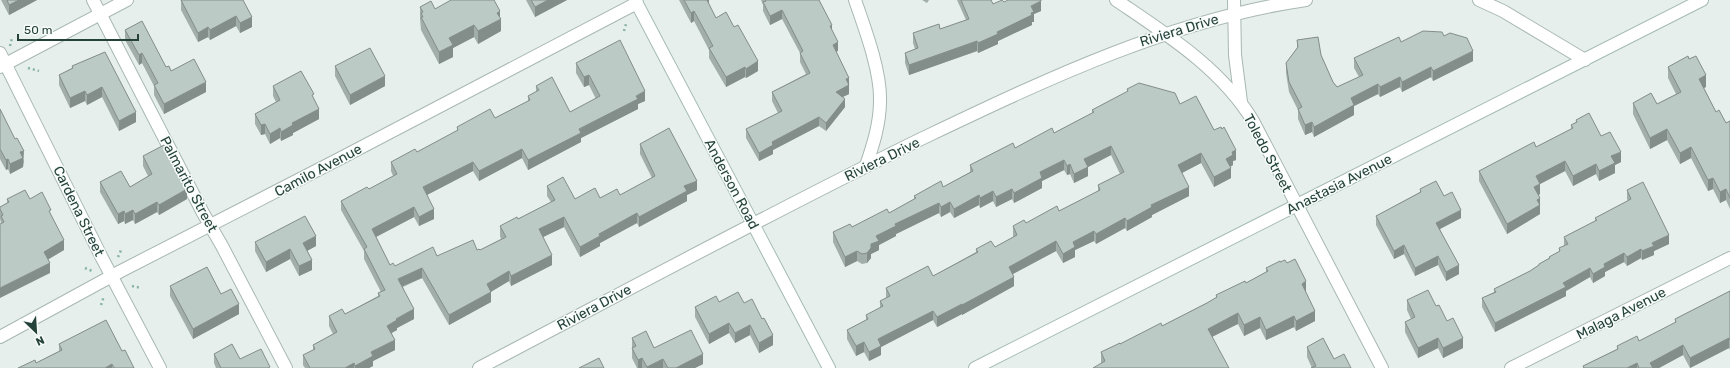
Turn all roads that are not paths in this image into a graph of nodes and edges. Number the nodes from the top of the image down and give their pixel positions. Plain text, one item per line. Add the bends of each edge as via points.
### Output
1 (93, 0) edge
2 (127, 0) edge
3 (856, 0) edge
4 (1116, 0) edge
5 (1234, 0) edge
6 (1306, 0) edge
7 (1479, 0) edge
8 (1702, 0) edge
9 (636, 1) edge
10 (100, 14) junction
11 (1234, 14) junction
12 (1164, 34) junction
13 (0, 53) edge
14 (1585, 60) junction
15 (3, 66) edge
16 (1241, 103) junction
17 (866, 166) junction
18 (1296, 205) junction
19 (752, 224) junction
20 (210, 226) junction
21 (1730, 258) edge
22 (112, 276) junction
23 (0, 337) edge
24 (160, 368) edge
25 (286, 368) edge
26 (479, 368) edge
27 (829, 368) edge
28 (975, 368) edge
29 (1382, 368) edge
30 (1511, 368) edge

1 - 10 street, Palmarito Street
2 - 10 street
3 - 17 street via 878,76 880,100 878,123
4 - 12 street, Toledo Street
5 - 11 street
6 - 11 street, Riviera Drive
7 - 14 street via 1503,11
8 - 14 street, Anastasia Avenue
9 - 19 street, Anderson Road
9 - 20 street, Camilo Avenue
10 - 15 street
10 - 20 street, Palmarito Street
11 - 12 street, Riviera Drive
11 - 16 street
12 - 16 street, Toledo Street via 1215,73
12 - 17 street, Riviera Drive via 1069,70
13 - 15 street, Cardena Street
14 - 18 street, Anastasia Avenue
15 - 22 street, Cardena Street
16 - 18 street, Toledo Street via 1253,121
17 - 19 street, Riviera Drive
18 - 28 street, Anastasia Avenue
18 - 29 street, Toledo Street
19 - 26 street, Riviera Drive
19 - 27 street, Anderson Road
20 - 22 street, Camilo Avenue
20 - 25 street, Palmarito Street
21 - 30 street, Malaga Avenue
22 - 23 street, Camilo Avenue
22 - 24 street, Cardena Street

